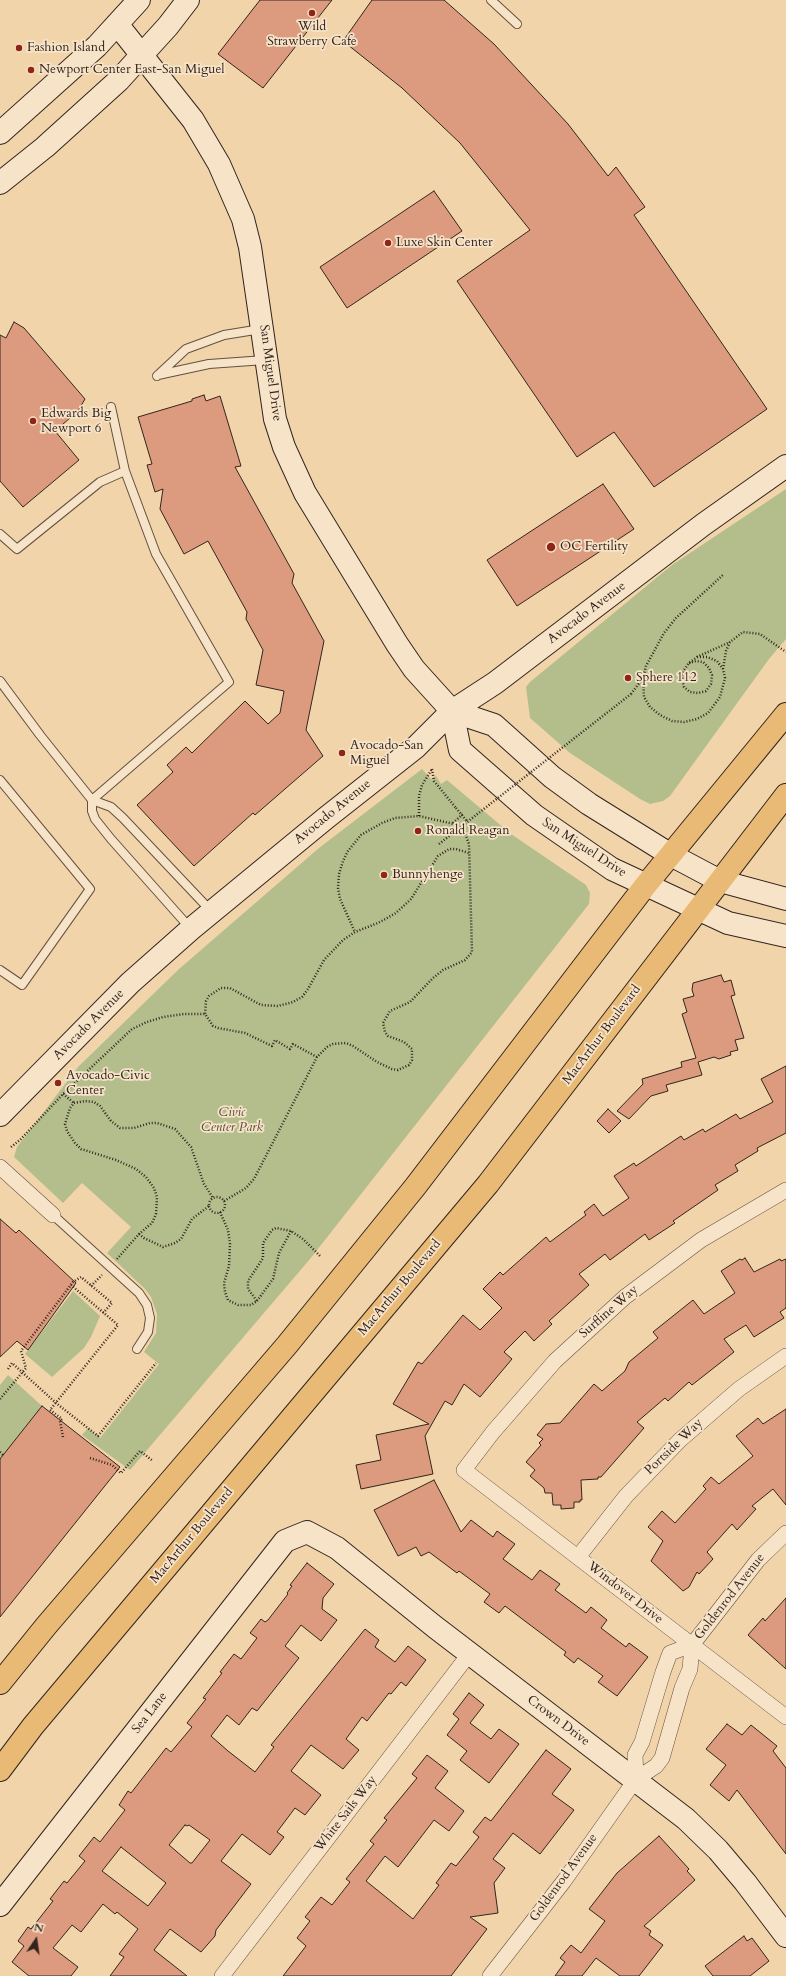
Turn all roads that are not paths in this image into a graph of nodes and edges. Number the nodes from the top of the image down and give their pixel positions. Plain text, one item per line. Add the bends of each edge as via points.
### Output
1 (139, 0) edge
2 (188, 0) edge
3 (491, 0) edge
4 (117, 24) junction
5 (516, 24) dead end
6 (142, 54) junction
7 (0, 133) edge
8 (0, 183) edge
9 (264, 328) junction
10 (268, 360) junction
11 (111, 407) dead end
12 (786, 466) edge
13 (125, 471) junction
14 (0, 534) edge
15 (0, 681) edge
16 (452, 711) junction
17 (786, 714) edge
18 (0, 780) edge
19 (786, 795) edge
20 (92, 800) junction
21 (671, 855) junction
22 (720, 881) junction
23 (645, 886) junction
24 (786, 899) edge
25 (697, 910) junction
26 (212, 912) junction
27 (191, 929) junction
28 (786, 936) edge
29 (0, 970) edge
30 (0, 1116) edge
31 (0, 1167) edge
32 (786, 1190) edge
33 (53, 1215) joint
34 (138, 1349) dead end
35 (786, 1356) edge
36 (464, 1470) joint
37 (307, 1532) joint
38 (786, 1533) edge
39 (578, 1557) junction
40 (692, 1645) junction
41 (470, 1653) junction
42 (0, 1684) edge
43 (786, 1717) edge
44 (0, 1770) edge
45 (636, 1780) junction
46 (0, 1905) edge
47 (786, 1936) edge
48 (222, 1976) edge
49 (490, 1976) edge

1 - 4 street
2 - 6 street
3 - 5 lane
4 - 6 street, San Miguel Drive
4 - 7 street via 91,51
6 - 8 street via 119,80 45,147
6 - 9 street, San Miguel Drive via 193,120 219,164 243,218
9 - 10 street, San Miguel Drive
9 - 10 lane via 224,335 186,349 157,376 210,364
10 - 16 street, San Miguel Drive via 275,419 284,447 305,494 401,650 414,669
11 - 13 lane
12 - 16 street, Avocado Avenue via 704,524 496,683
13 - 14 lane via 100,482 17,549
13 - 20 lane via 156,554 229,682
15 - 20 lane
16 - 21 street, San Miguel Drive via 494,725 552,777 589,804
16 - 23 street, San Miguel Drive via 460,750 534,815 606,866
16 - 26 street, Avocado Avenue via 416,747
17 - 21 main road
18 - 29 lane via 90,888 22,986
19 - 22 main road, MacArthur Boulevard
20 - 26 lane via 111,807 123,818
20 - 27 lane via 95,819
21 - 22 street, San Miguel Drive
21 - 23 main road
22 - 24 street, San Miguel Drive
22 - 25 main road, MacArthur Boulevard
23 - 25 street, San Miguel Drive
23 - 42 main road via 415,1187 286,1345 46,1626
25 - 28 street, San Miguel Drive via 728,923
25 - 44 main road, MacArthur Boulevard via 488,1184 33,1726
26 - 27 street, Avocado Avenue
27 - 30 street, Avocado Avenue via 130,983
31 - 33 street
32 - 36 street, Surfline Way via 701,1240 625,1296 584,1333 523,1395
33 - 34 lane via 138,1293 147,1305 150,1318 148,1332
35 - 39 street, Portside Way via 739,1389 680,1440 626,1496
36 - 39 street, Windover Drive
37 - 41 street, Crown Drive via 336,1548
37 - 46 street, Sea Lane via 285,1541
38 - 40 street, Goldenrod Avenue via 758,1560
39 - 40 street, Windover Drive
40 - 43 street, Windover Drive
40 - 45 street, Goldenrod Avenue via 690,1669 662,1758 656,1766
40 - 45 street, Goldenrod Avenue via 670,1653 662,1672 636,1755
41 - 45 street, Crown Drive
41 - 48 street, White Sails Way
45 - 47 street, Crown Drive via 686,1819 718,1850
45 - 49 street, Goldenrod Avenue via 564,1881

